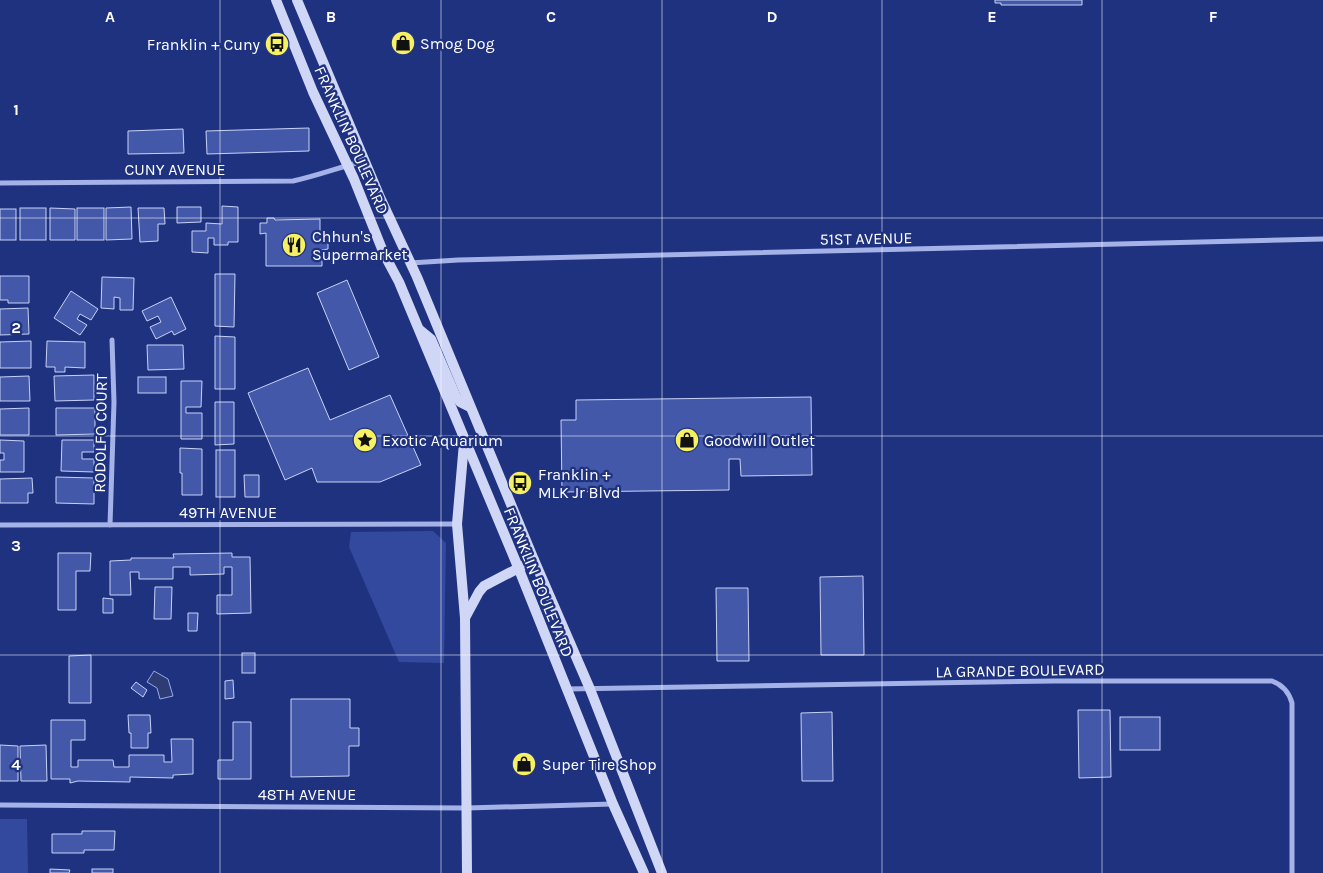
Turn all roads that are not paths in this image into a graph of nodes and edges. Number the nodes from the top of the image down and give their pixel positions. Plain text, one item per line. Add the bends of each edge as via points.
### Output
1 (276, 0) edge
2 (297, 0) edge
3 (365, 161) junction
4 (347, 165) junction
5 (0, 183) edge
6 (1323, 239) edge
7 (409, 263) junction
8 (418, 328) junction
9 (112, 340) dead end
10 (470, 407) junction
11 (464, 442) junction
12 (457, 524) junction
13 (0, 525) edge
14 (110, 525) junction
15 (534, 560) junction
16 (518, 567) junction
17 (465, 618) junction
18 (590, 688) junction
19 (567, 689) junction
20 (613, 804) junction
21 (0, 806) edge
22 (467, 808) junction
23 (467, 873) edge
24 (644, 873) edge
25 (662, 873) edge
26 (1292, 873) edge

1 - 4 main road, FRANKLIN BOULEVARD
2 - 3 main road, FRANKLIN BOULEVARD
3 - 4 street, CUNY AVENUE
3 - 7 main road, FRANKLIN BOULEVARD
4 - 5 street, CUNY AVENUE via 293,181
4 - 8 main road, FRANKLIN BOULEVARD
6 - 7 street, 51ST AVENUE
7 - 10 main road, FRANKLIN BOULEVARD
8 - 10 main road via 431,339 456,397
8 - 11 main road, FRANKLIN BOULEVARD
9 - 14 street, RODOLFO COURT via 114,402
10 - 15 main road, FRANKLIN BOULEVARD
11 - 12 main road
11 - 16 main road, FRANKLIN BOULEVARD
12 - 14 street, 49TH AVENUE
12 - 17 main road
13 - 14 street, 49TH AVENUE
15 - 16 main road
15 - 18 main road, FRANKLIN BOULEVARD
16 - 17 main road via 484,586
16 - 19 main road, FRANKLIN BOULEVARD
17 - 22 main road
18 - 19 street, LA GRANDE BOULEVARD
18 - 25 main road, FRANKLIN BOULEVARD
18 - 26 street, LA GRANDE BOULEVARD via 1272,681 1283,687 1292,703
19 - 20 main road, FRANKLIN BOULEVARD
20 - 22 street, 48TH AVENUE
20 - 24 main road, FRANKLIN BOULEVARD
21 - 22 street, 48TH AVENUE
22 - 23 main road

